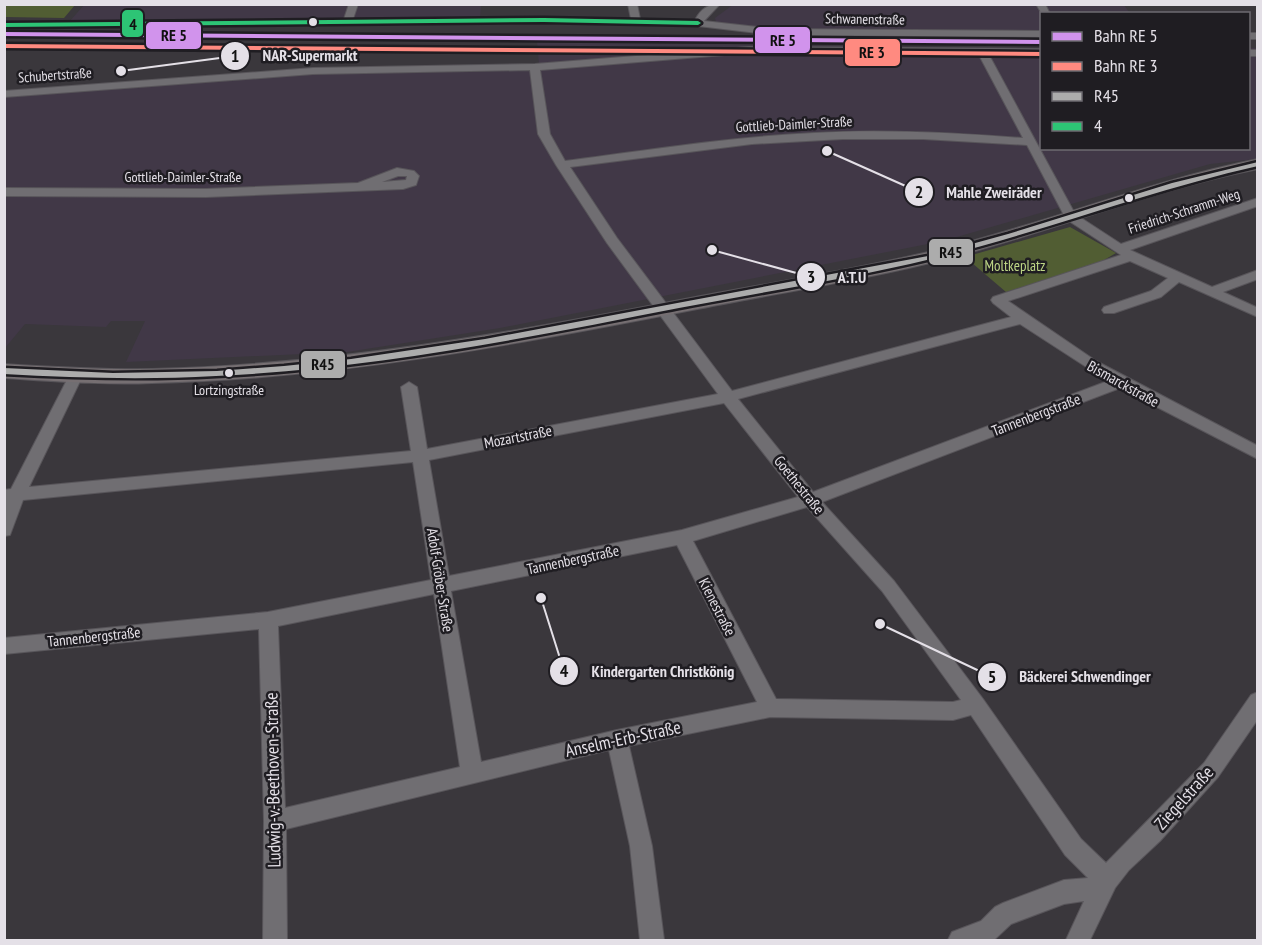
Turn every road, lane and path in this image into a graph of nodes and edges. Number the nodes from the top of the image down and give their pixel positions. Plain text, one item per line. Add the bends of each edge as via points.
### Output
1 (354, 4) edge
2 (632, 4) edge
3 (716, 4) edge
4 (636, 22) junction
5 (698, 22) junction
6 (346, 23) junction
7 (4, 25) edge
8 (1040, 34) edge
9 (982, 51) junction
10 (1040, 52) edge
11 (535, 67) junction
12 (4, 94) edge
13 (1030, 141) junction
14 (1257, 164) edge
15 (562, 165) junction
16 (362, 186) dead end
17 (4, 192) edge
18 (1257, 202) edge
19 (1070, 216) junction
20 (1119, 249) junction
21 (1131, 256) junction
22 (1257, 274) edge
23 (1177, 277) junction
24 (1212, 292) junction
25 (663, 310) junction
26 (1109, 310) dead end
27 (1257, 313) edge
28 (1021, 319) junction
29 (4, 371) edge
30 (76, 375) junction
31 (1119, 383) junction
32 (409, 387) dead end
33 (728, 397) junction
34 (1257, 453) edge
35 (419, 456) junction
36 (10, 496) edge
37 (810, 500) junction
38 (4, 530) edge
39 (682, 537) junction
40 (441, 586) junction
41 (268, 620) junction
42 (4, 646) edge
43 (1257, 701) edge
44 (976, 705) junction
45 (770, 708) junction
46 (617, 739) junction
47 (472, 774) junction
48 (275, 821) junction
49 (1104, 884) junction
50 (275, 940) edge
51 (652, 940) edge
52 (960, 940) edge
53 (1078, 940) edge

1 - 6 street
2 - 4 street
3 - 5 street
4 - 5 street, Schwanenstraße
4 - 6 street, Schwanenstraße
5 - 8 street, Schwanenstraße via 774,32
6 - 7 street, Schwanenstraße
9 - 10 street, Schubertstraße
9 - 11 street, Schubertstraße via 756,50
9 - 13 street
11 - 12 street, Schubertstraße via 313,71
11 - 15 street, Goethestraße via 544,134
13 - 15 street, Gottlieb-Daimler-Straße via 891,135 797,137
13 - 19 street
14 - 19 main road via 1208,174
15 - 25 street, Goethestraße
16 - 17 street, Gottlieb-Daimler-Straße via 206,193
18 - 20 street, Friedrich-Schramm-Weg
19 - 20 street
19 - 25 main road via 940,255
20 - 21 street
21 - 23 street
21 - 28 street, Bismarckstraße via 998,300
22 - 24 street
23 - 24 street
23 - 26 street via 1156,294
24 - 27 street
25 - 30 main road via 312,367 158,376
25 - 33 street, Goethestraße
28 - 31 street, Bismarckstraße
28 - 33 street, Mozartstraße
29 - 30 main road
30 - 36 street
31 - 34 street, Bismarckstraße
31 - 37 street, Tannenbergstraße
32 - 35 street, Adolf-Gröber-Straße
33 - 35 street, Mozartstraße
33 - 37 street, Goethestraße
35 - 36 street, Mozartstraße
35 - 40 street, Adolf-Gröber-Straße
36 - 38 street
37 - 39 street, Tannenbergstraße
37 - 44 street, Goethestraße via 888,586
39 - 40 street, Tannenbergstraße
39 - 45 street, Kienestraße
40 - 41 street, Tannenbergstraße
40 - 47 street, Adolf-Gröber-Straße
41 - 42 street, Tannenbergstraße
41 - 48 street, Ludwig-v.-Beethoven-Straße
43 - 49 street, Ziegelstraße via 1211,770
44 - 45 street, Anselm-Erb-Straße via 953,711
44 - 49 street, Goethestraße via 1073,847
45 - 46 street, Anselm-Erb-Straße
46 - 47 street, Anselm-Erb-Straße
46 - 51 street via 641,846
47 - 48 street, Anselm-Erb-Straße
48 - 50 street, Ludwig-v.-Beethoven-Straße
49 - 52 street via 1064,892 1003,915 988,931
49 - 53 street, Ziegelstraße

